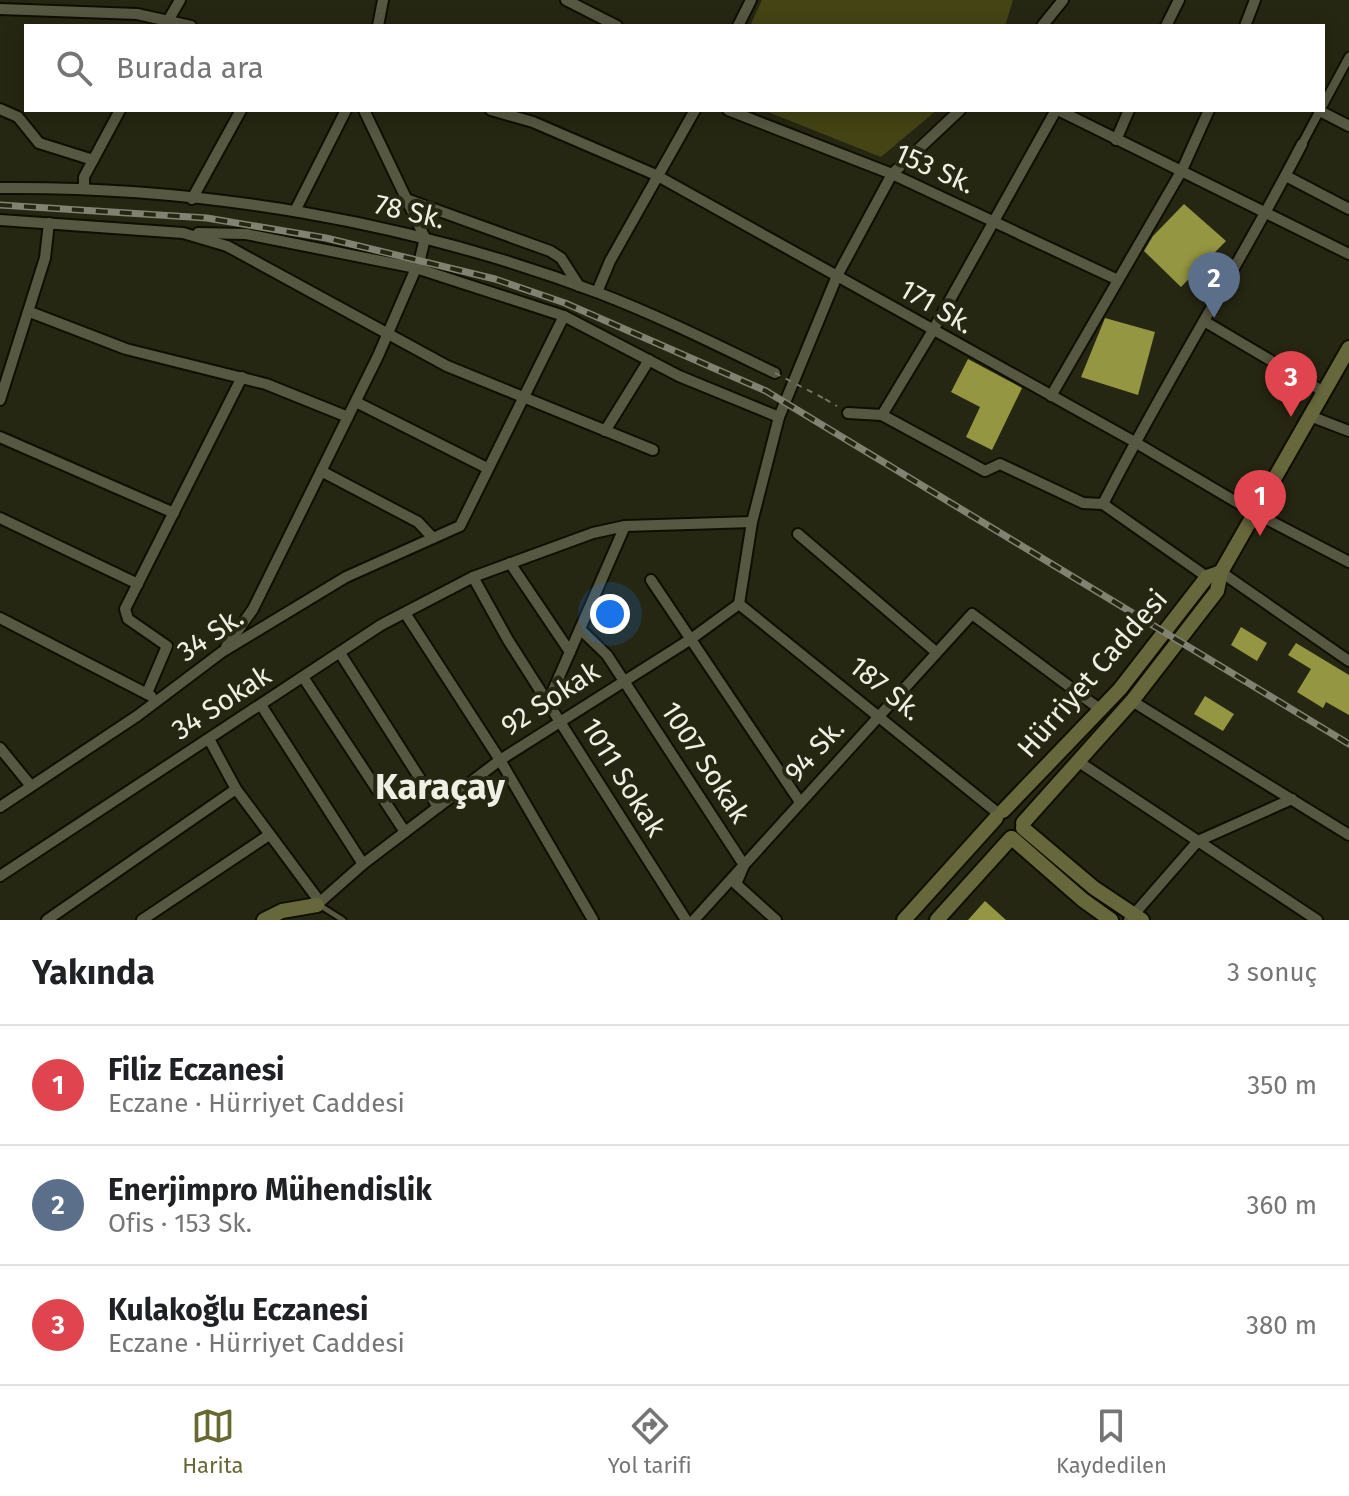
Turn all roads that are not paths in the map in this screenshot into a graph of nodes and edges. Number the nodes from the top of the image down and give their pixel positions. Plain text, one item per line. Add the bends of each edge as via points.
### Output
1 (180, 0) edge
2 (383, 0) edge
3 (566, 0) edge
4 (751, 0) edge
5 (1063, 0) edge
6 (1179, 0) edge
7 (1255, 0) edge
8 (0, 9) edge
9 (167, 23) edge
10 (378, 24) edge
11 (613, 24) edge
12 (739, 24) edge
13 (1044, 24) edge
14 (1167, 24) edge
15 (1246, 24) edge
16 (1349, 57) edge
17 (1325, 102) edge
18 (0, 109) edge
19 (1325, 111) edge
20 (119, 112) edge
21 (240, 112) edge
22 (345, 112) edge
23 (365, 112) edge
24 (498, 112) edge
25 (694, 112) edge
26 (733, 112) edge
27 (958, 112) edge
28 (1056, 112) edge
29 (1061, 112) edge
30 (1128, 112) edge
31 (1208, 112) edge
32 (1319, 112) edge
33 (1349, 126) edge
34 (1116, 140) junction
35 (1302, 144) joint
36 (93, 160) junction
37 (1182, 170) junction
38 (892, 174) junction
39 (656, 175) junction
40 (1286, 176) junction
41 (84, 187) junction
42 (0, 188) edge
43 (192, 199) junction
44 (406, 199) junction
45 (1349, 209) edge
46 (295, 211) junction
47 (1266, 213) junction
48 (0, 220) edge
49 (994, 221) junction
50 (49, 223) junction
51 (183, 233) junction
52 (425, 238) junction
53 (1349, 254) edge
54 (416, 268) junction
55 (837, 276) junction
56 (1118, 280) junction
57 (579, 286) junction
58 (597, 292) junction
59 (30, 312) junction
60 (564, 316) junction
61 (1204, 321) junction
62 (932, 332) junction
63 (388, 333) junction
64 (1349, 348) edge
65 (649, 360) junction
66 (775, 373) road end
67 (242, 377) junction
68 (1324, 392) junction
69 (1051, 396) junction
70 (522, 397) junction
71 (0, 400) edge
72 (356, 402) junction
73 (848, 413) road end
74 (882, 415) junction
75 (1310, 416) junction
76 (348, 417) junction
77 (779, 417) junction
78 (605, 431) junction
79 (1349, 431) edge
80 (0, 437) edge
81 (1133, 441) junction
82 (653, 450) dead end
83 (487, 468) junction
84 (321, 471) junction
85 (1103, 504) junction
86 (174, 513) junction
87 (1255, 513) junction
88 (0, 518) edge
89 (752, 522) junction
90 (625, 526) junction
91 (798, 534) dead end
92 (433, 538) junction
93 (1349, 562) edge
94 (510, 563) junction
95 (1214, 575) junction
96 (473, 577) junction
97 (651, 580) dead end
98 (138, 584) junction
99 (739, 604) junction
100 (405, 613) junction
101 (0, 618) edge
102 (580, 629) junction
103 (691, 639) junction
104 (222, 652) junction
105 (570, 652) junction
106 (936, 652) junction
107 (340, 653) junction
108 (1349, 661) edge
109 (303, 677) junction
110 (624, 679) junction
111 (147, 693) junction
112 (156, 701) junction
113 (1132, 701) junction
114 (548, 702) junction
115 (261, 705) junction
116 (1101, 710) junction
117 (878, 714) junction
118 (561, 722) junction
119 (209, 739) junction
120 (0, 748) edge
121 (500, 760) junction
122 (1079, 762) junction
123 (31, 786) junction
124 (236, 789) junction
125 (1292, 799) junction
126 (800, 802) junction
127 (1, 806) edge
128 (438, 807) junction
129 (999, 814) junction
130 (1017, 831) junction
131 (405, 832) junction
132 (269, 835) junction
133 (1349, 835) edge
134 (1198, 841) junction
135 (363, 864) junction
136 (744, 865) junction
137 (0, 876) edge
138 (320, 905) junction
139 (1135, 918) edge
140 (47, 920) edge
141 (142, 920) edge
142 (264, 920) edge
143 (309, 920) edge
144 (330, 920) edge
145 (343, 920) edge
146 (593, 920) edge
147 (686, 920) edge
148 (694, 920) edge
149 (776, 920) edge
150 (904, 920) edge
151 (937, 920) edge
152 (1111, 920) edge
153 (1317, 920) edge

1 - 9 street
2 - 10 street
3 - 11 street
4 - 12 street
5 - 13 street
6 - 14 street
7 - 15 street
8 - 9 street via 137,14
16 - 17 street
18 - 36 street via 18,117 39,143
19 - 33 street
20 - 36 street
21 - 43 street
22 - 46 street
23 - 44 street
24 - 39 street, 171 Sk.
25 - 39 street
26 - 38 street, 153 Sk.
27 - 38 street
28 - 49 street
29 - 34 street
30 - 34 street
31 - 37 street
32 - 35 street
34 - 37 street
35 - 40 street
36 - 41 street
37 - 47 street
37 - 56 street
38 - 49 street, 153 Sk.
38 - 55 street
39 - 55 street, 171 Sk.
39 - 58 street
40 - 45 street
40 - 47 street
41 - 42 street, 78 Sk.
41 - 43 street, 78 Sk.
43 - 46 street, 78 Sk.
44 - 52 street
44 - 57 street via 550,251 561,258
46 - 52 street, 78 Sk.
47 - 53 street
47 - 61 street
48 - 50 street
49 - 56 street, 153 Sk.
49 - 62 street
50 - 51 street
50 - 59 street
51 - 54 street via 246,234
51 - 63 street via 227,246
52 - 54 street
52 - 57 street, 78 Sk.
54 - 60 street
54 - 63 street
55 - 62 street, 171 Sk.
55 - 77 street
56 - 69 street
57 - 58 street, 78 Sk.
58 - 66 street
59 - 67 street via 149,357
59 - 71 street
60 - 65 street
60 - 70 street
61 - 68 street
61 - 81 street
62 - 69 street, 171 Sk.
62 - 74 street
63 - 70 street via 447,366
63 - 72 street
64 - 68 main road, Hürriyet Caddesi
65 - 77 street
65 - 78 street
67 - 76 street
67 - 86 street
68 - 75 main road, Hürriyet Caddesi
69 - 81 street, 171 Sk.
70 - 78 street
70 - 83 street
72 - 76 street
72 - 83 street
73 - 74 street
74 - 85 street via 985,471 1000,464 1083,503
75 - 79 street
75 - 87 main road, Hürriyet Caddesi
76 - 84 street
77 - 89 street
78 - 82 street
80 - 86 street
81 - 85 street
81 - 87 street, 171 Sk.
83 - 92 street, 34 Sk. via 460,526
84 - 92 street via 418,522
84 - 104 street via 253,609
85 - 95 street
86 - 98 street
87 - 93 street, 171 Sk.
87 - 95 main road, Hürriyet Caddesi
88 - 98 street
89 - 90 street, 34 Sokak
89 - 99 street
90 - 94 street, 34 Sokak
90 - 102 street
91 - 106 street
92 - 104 street, 34 Sk. via 346,577
94 - 96 street, 34 Sokak
94 - 105 street
95 - 108 street
95 - 113 main road, Hürriyet Caddesi via 1217,591
95 - 116 main road, Hürriyet Caddesi
96 - 100 street, 34 Sokak
96 - 114 street, 1011 Sokak
97 - 103 street
98 - 111 street via 126,616 167,646
99 - 103 street, 92 Sokak
99 - 117 street, 187 Sk.
100 - 107 street, 34 Sokak
100 - 121 street
101 - 111 street
102 - 105 street
102 - 110 street, 1007 Sokak
103 - 110 street, 92 Sokak
103 - 126 street
104 - 112 street, 34 Sk.
105 - 114 street
106 - 116 street, 94 Sk. via 972,614
106 - 117 street, 94 Sk.
107 - 109 street, 34 Sokak
107 - 128 street
109 - 115 street, 34 Sokak
109 - 131 street
110 - 118 street, 92 Sokak
110 - 136 street, 1007 Sokak
111 - 112 street
112 - 123 street, 34 Sk.
113 - 122 main road, Hürriyet Caddesi
113 - 125 street
114 - 118 street, 1011 Sokak
115 - 119 street, 34 Sokak
115 - 135 street
116 - 129 main road, Hürriyet Caddesi
117 - 126 street, 94 Sk.
117 - 129 street, 187 Sk.
118 - 121 street, 92 Sokak
118 - 147 street, 1011 Sokak
119 - 124 street
119 - 137 street, 34 Sokak
120 - 123 street
121 - 128 street, 92 Sokak
121 - 146 street
122 - 130 main road, Hürriyet Caddesi
122 - 134 street
123 - 127 street, 34 Sk.
124 - 132 street
124 - 140 street
125 - 133 street
125 - 134 street
126 - 136 street, 94 Sk.
128 - 131 street, 92 Sokak
129 - 130 main road via 998,832
129 - 130 main road via 1016,811
129 - 150 main road, Hürriyet Caddesi
130 - 139 main road
130 - 151 main road, Hürriyet Caddesi
130 - 152 main road
131 - 135 street, 92 Sokak
132 - 138 street
132 - 141 street
134 - 139 street
134 - 153 street
135 - 138 street, 92 Sokak
136 - 148 street, 94 Sk.
136 - 149 street, 1007 Sokak via 736,884
138 - 142 main road via 282,911
138 - 143 main road
138 - 144 lane
138 - 145 lane

